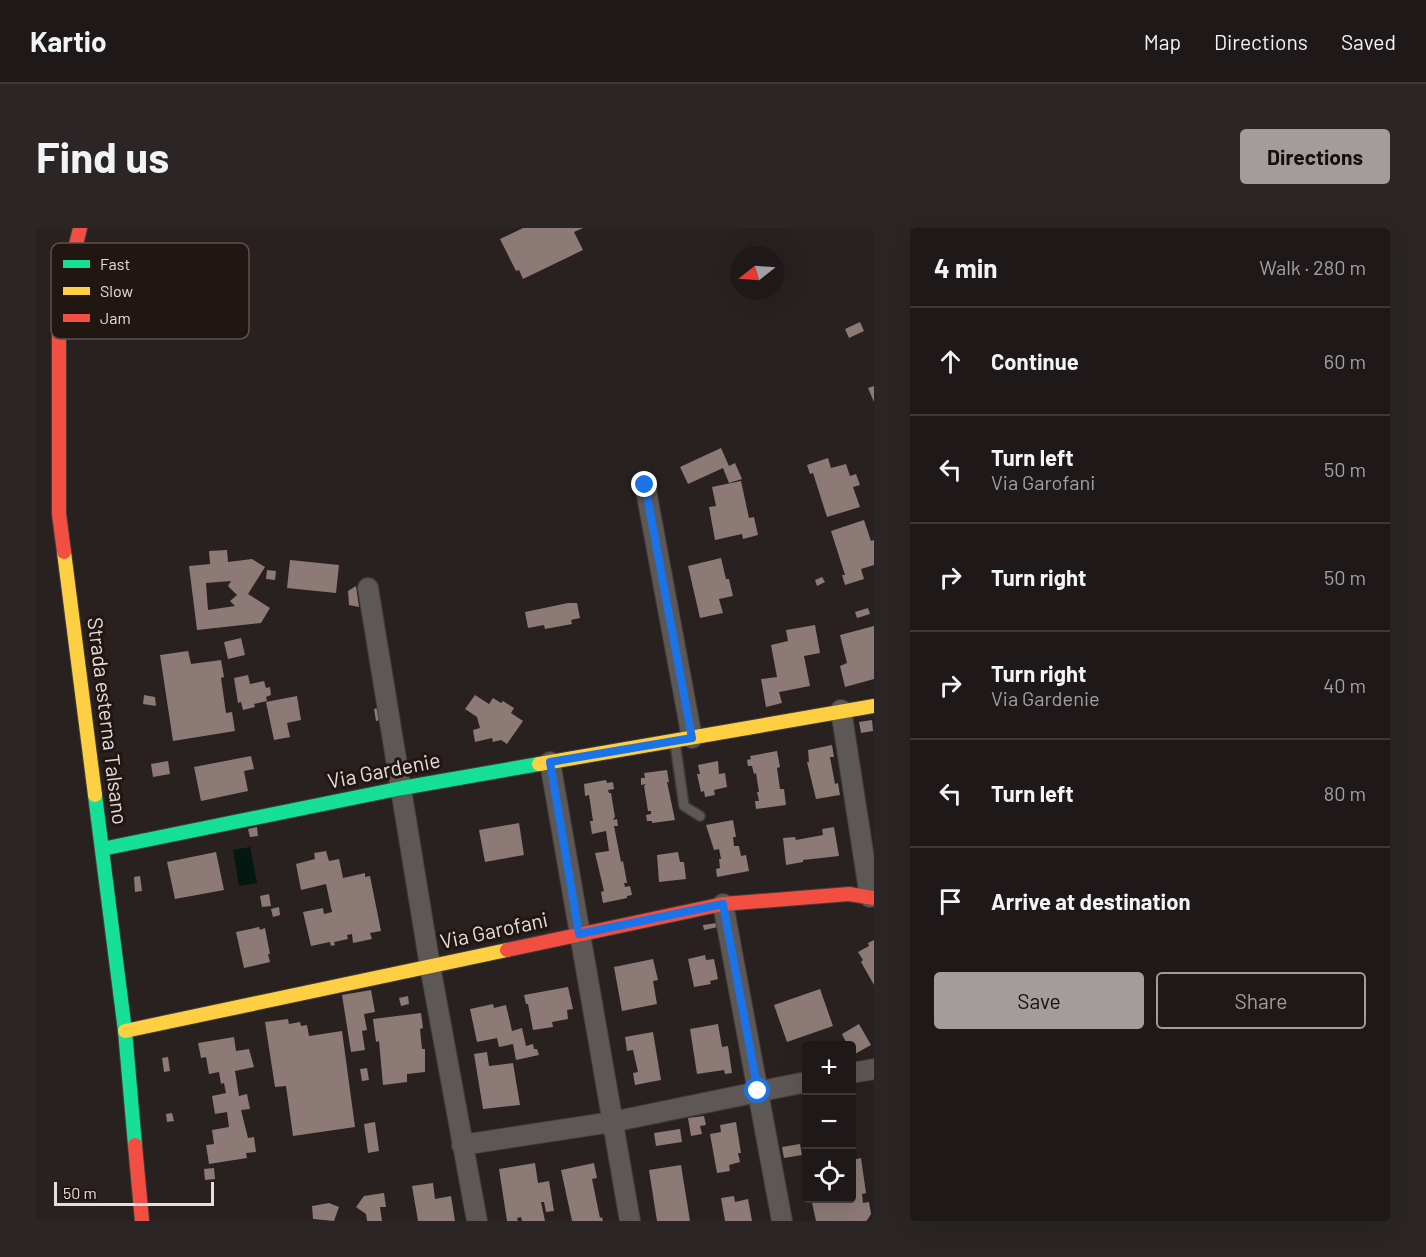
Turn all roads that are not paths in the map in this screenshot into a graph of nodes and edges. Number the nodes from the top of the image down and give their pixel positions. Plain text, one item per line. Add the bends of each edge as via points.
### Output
1 (80, 228) edge
2 (76, 243) edge
3 (59, 339) edge
4 (645, 485) dead end
5 (368, 588) dead end
6 (874, 706) edge
7 (841, 710) junction
8 (683, 739) junction
9 (550, 762) junction
10 (402, 788) junction
11 (700, 816) dead end
12 (102, 849) junction
13 (872, 897) edge
14 (723, 904) junction
15 (579, 934) junction
16 (430, 966) junction
17 (125, 1031) junction
18 (874, 1068) edge
19 (856, 1072) edge
20 (802, 1083) edge
21 (758, 1091) junction
22 (612, 1122) junction
23 (462, 1144) junction
24 (142, 1221) edge
25 (477, 1221) edge
26 (630, 1221) edge
27 (782, 1221) edge

1 - 2 street, Strada esterna Talsano
3 - 12 street, Strada esterna Talsano via 59,514
4 - 8 street
5 - 10 street
6 - 7 street, Via Gardenie
7 - 8 street, Via Gardenie
7 - 13 street
8 - 9 street, Via Gardenie
8 - 11 lane via 684,806
9 - 10 street, Via Gardenie
9 - 15 street
10 - 12 street, Via Gardenie
10 - 16 street
12 - 17 street, Strada esterna Talsano
13 - 14 street, Via Garofani via 849,894
14 - 15 street, Via Garofani
14 - 21 street
15 - 16 street, Via Garofani
15 - 22 street
16 - 17 street, Via Garofani
16 - 23 street
17 - 24 street, Strada esterna Talsano
18 - 19 street
20 - 21 street
21 - 22 street
21 - 27 street
22 - 23 street
22 - 26 street
23 - 25 street

